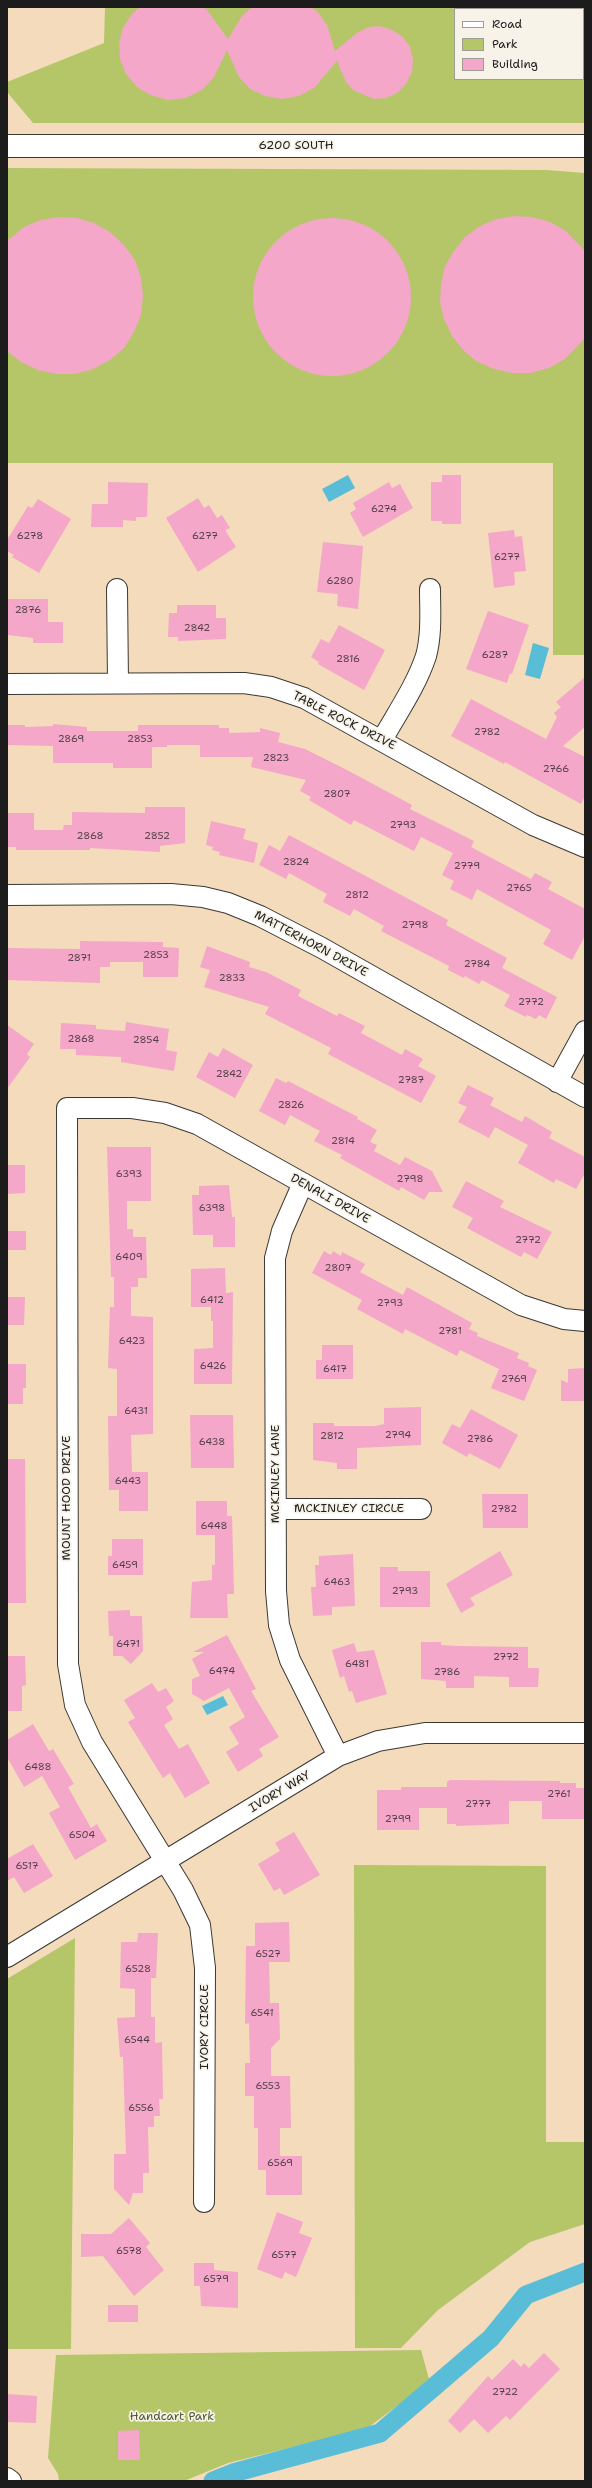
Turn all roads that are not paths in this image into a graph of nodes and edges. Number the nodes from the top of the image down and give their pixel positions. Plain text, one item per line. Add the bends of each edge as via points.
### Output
1 (7, 146) edge
2 (585, 146) edge
3 (430, 588) dead end
4 (117, 589) dead end
5 (7, 684) edge
6 (118, 684) junction
7 (382, 740) junction
8 (585, 847) edge
9 (7, 895) edge
10 (585, 1030) edge
11 (557, 1082) junction
12 (585, 1097) edge
13 (67, 1108) joint
14 (303, 1183) junction
15 (585, 1321) edge
16 (421, 1509) dead end
17 (276, 1510) junction
18 (585, 1734) edge
19 (338, 1756) junction
20 (164, 1863) junction
21 (7, 1958) edge
22 (204, 2202) dead end
23 (7, 2478) edge
24 (11, 2481) edge

1 - 2 main road, 6200 SOUTH
3 - 7 street via 430,623 426,654 418,676
4 - 6 street
5 - 6 street, TABLE ROCK DRIVE
6 - 7 street, TABLE ROCK DRIVE via 244,684 272,687 304,698
7 - 8 street, TABLE ROCK DRIVE via 533,825
9 - 11 street, MATTERHORN DRIVE via 171,894 203,897 228,903 260,916 322,948
10 - 11 street
11 - 12 street, MATTERHORN DRIVE
13 - 14 street, DENALI DRIVE via 132,1108 165,1113 197,1124
13 - 20 street, MOUNT HOOD DRIVE via 68,1664 75,1705 92,1742
14 - 15 street, DENALI DRIVE via 521,1305 564,1319
14 - 17 street, MCKINLEY LANE via 282,1231 275,1258
16 - 17 street, MCKINLEY CIRCLE
17 - 19 street, MCKINLEY LANE via 276,1591 279,1625 290,1660
18 - 19 street, IVORY WAY via 425,1733 378,1741
19 - 20 street, IVORY WAY
20 - 21 street, IVORY WAY
20 - 22 street, IVORY CIRCLE via 195,1911 204,1946
23 - 24 street

